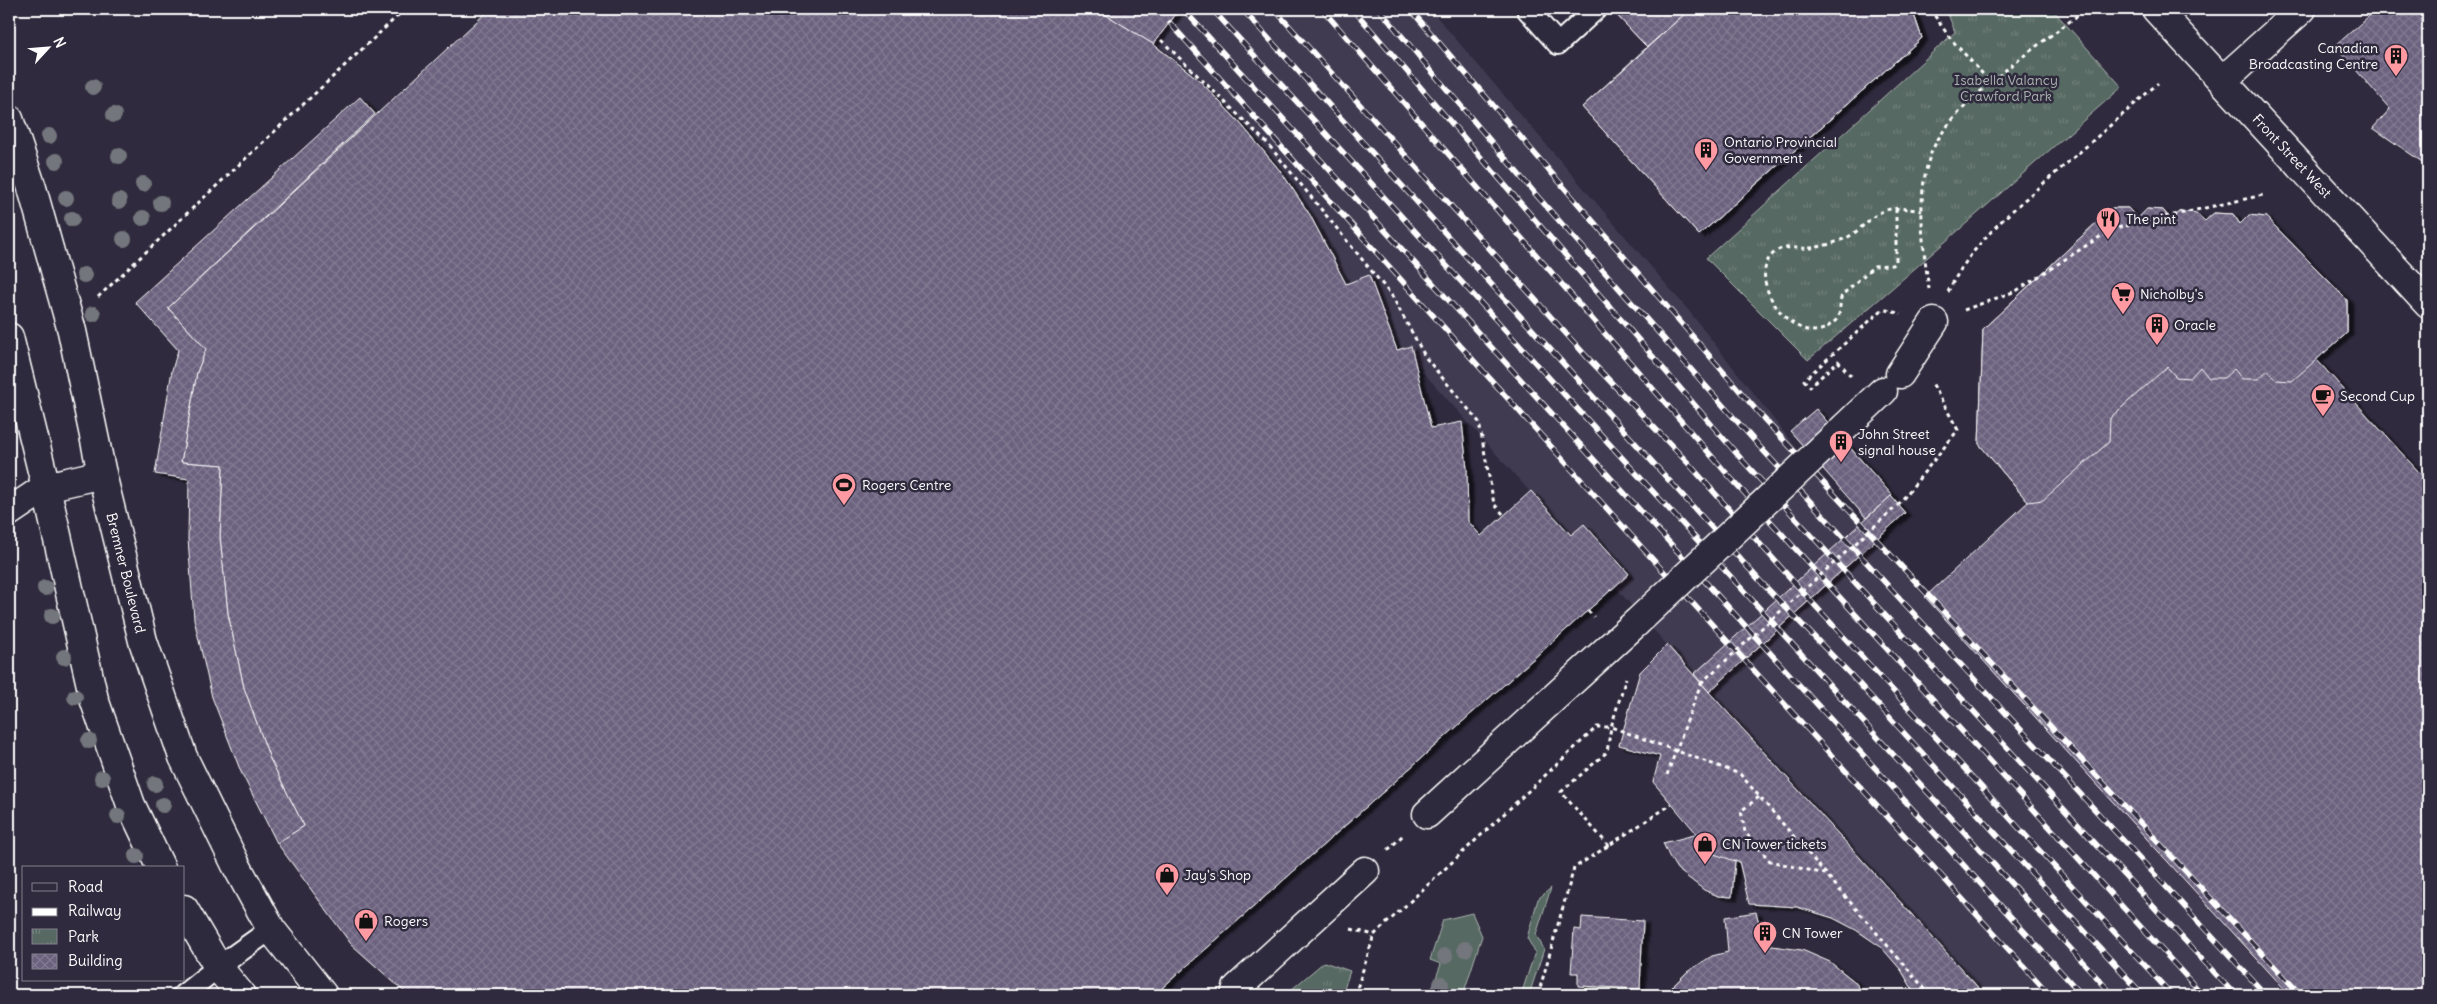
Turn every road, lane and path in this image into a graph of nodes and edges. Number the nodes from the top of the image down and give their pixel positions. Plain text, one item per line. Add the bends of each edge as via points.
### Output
1 (405, 9) edge
2 (1527, 9) edge
3 (1596, 9) edge
4 (1930, 9) edge
5 (2086, 9) edge
6 (2156, 9) edge
7 (2302, 9) edge
8 (1161, 40) dead end
9 (2223, 80) junction
10 (1991, 83) junction
11 (2158, 83) dead end
12 (9, 119) edge
13 (2263, 195) dead end
14 (1896, 209) junction
15 (1922, 211) junction
16 (98, 297) dead end
17 (2428, 304) edge
18 (1934, 322) junction
19 (9, 338) edge
20 (1893, 379) junction
21 (102, 474) junction
22 (46, 487) junction
23 (9, 512) edge
24 (1504, 515) dead end
25 (1629, 670) dead end
26 (1611, 727) junction
27 (1667, 775) dead end
28 (1760, 797) junction
29 (1672, 804) dead end
30 (1427, 814) joint
31 (1609, 846) junction
32 (160, 866) edge
33 (1365, 871) joint
34 (1826, 874) junction
35 (185, 911) edge
36 (1314, 918) junction
37 (271, 929) junction
38 (1374, 935) junction
39 (218, 967) junction
40 (183, 995) edge
41 (241, 995) edge
42 (323, 995) edge
43 (1235, 995) edge
44 (1355, 995) edge
45 (1538, 995) edge
46 (1930, 995) edge

1 - 16 path
2 - 3 lane via 1558,44
4 - 10 path via 1950,38
5 - 10 path
6 - 9 street, Front Street West
7 - 9 street
8 - 24 path via 1266,143 1392,296 1426,358 1479,422 1494,504
9 - 17 street, Front Street West
10 - 15 path via 1949,122 1939,137 1929,157
11 - 18 path via 2018,205 1972,250
12 - 21 street, Bremner Boulevard via 72,332
13 - 18 path via 2112,229 2016,291
14 - 14 path via 1883,211 1840,241 1775,251 1764,273 1766,287 1778,309 1794,324 1810,332 1828,327 1838,318 1842,295 1874,266 1896,262
14 - 15 path
15 - 18 path via 1924,258
18 - 20 street
18 - 20 path via 1883,309 1804,380 1810,387 1838,361
19 - 22 street
20 - 27 path, bridge via 1958,430 1898,505 1701,683
20 - 30 street, bridge
21 - 22 street
21 - 37 street, Bremner Boulevard via 143,641 183,757
22 - 23 street
22 - 32 street via 94,699 131,804
25 - 26 path
26 - 28 path via 1740,774
26 - 31 path via 1607,752 1561,792
26 - 38 path via 1596,727
28 - 34 path
28 - 34 path via 1741,811 1745,832 1770,861
29 - 31 path
30 - 33 path
31 - 45 path via 1574,868
33 - 36 street
34 - 46 path
35 - 39 street
36 - 38 path
36 - 43 street via 1238,988
37 - 39 lane
37 - 42 street, Bremner Boulevard
38 - 44 path
39 - 40 lane
39 - 41 street

